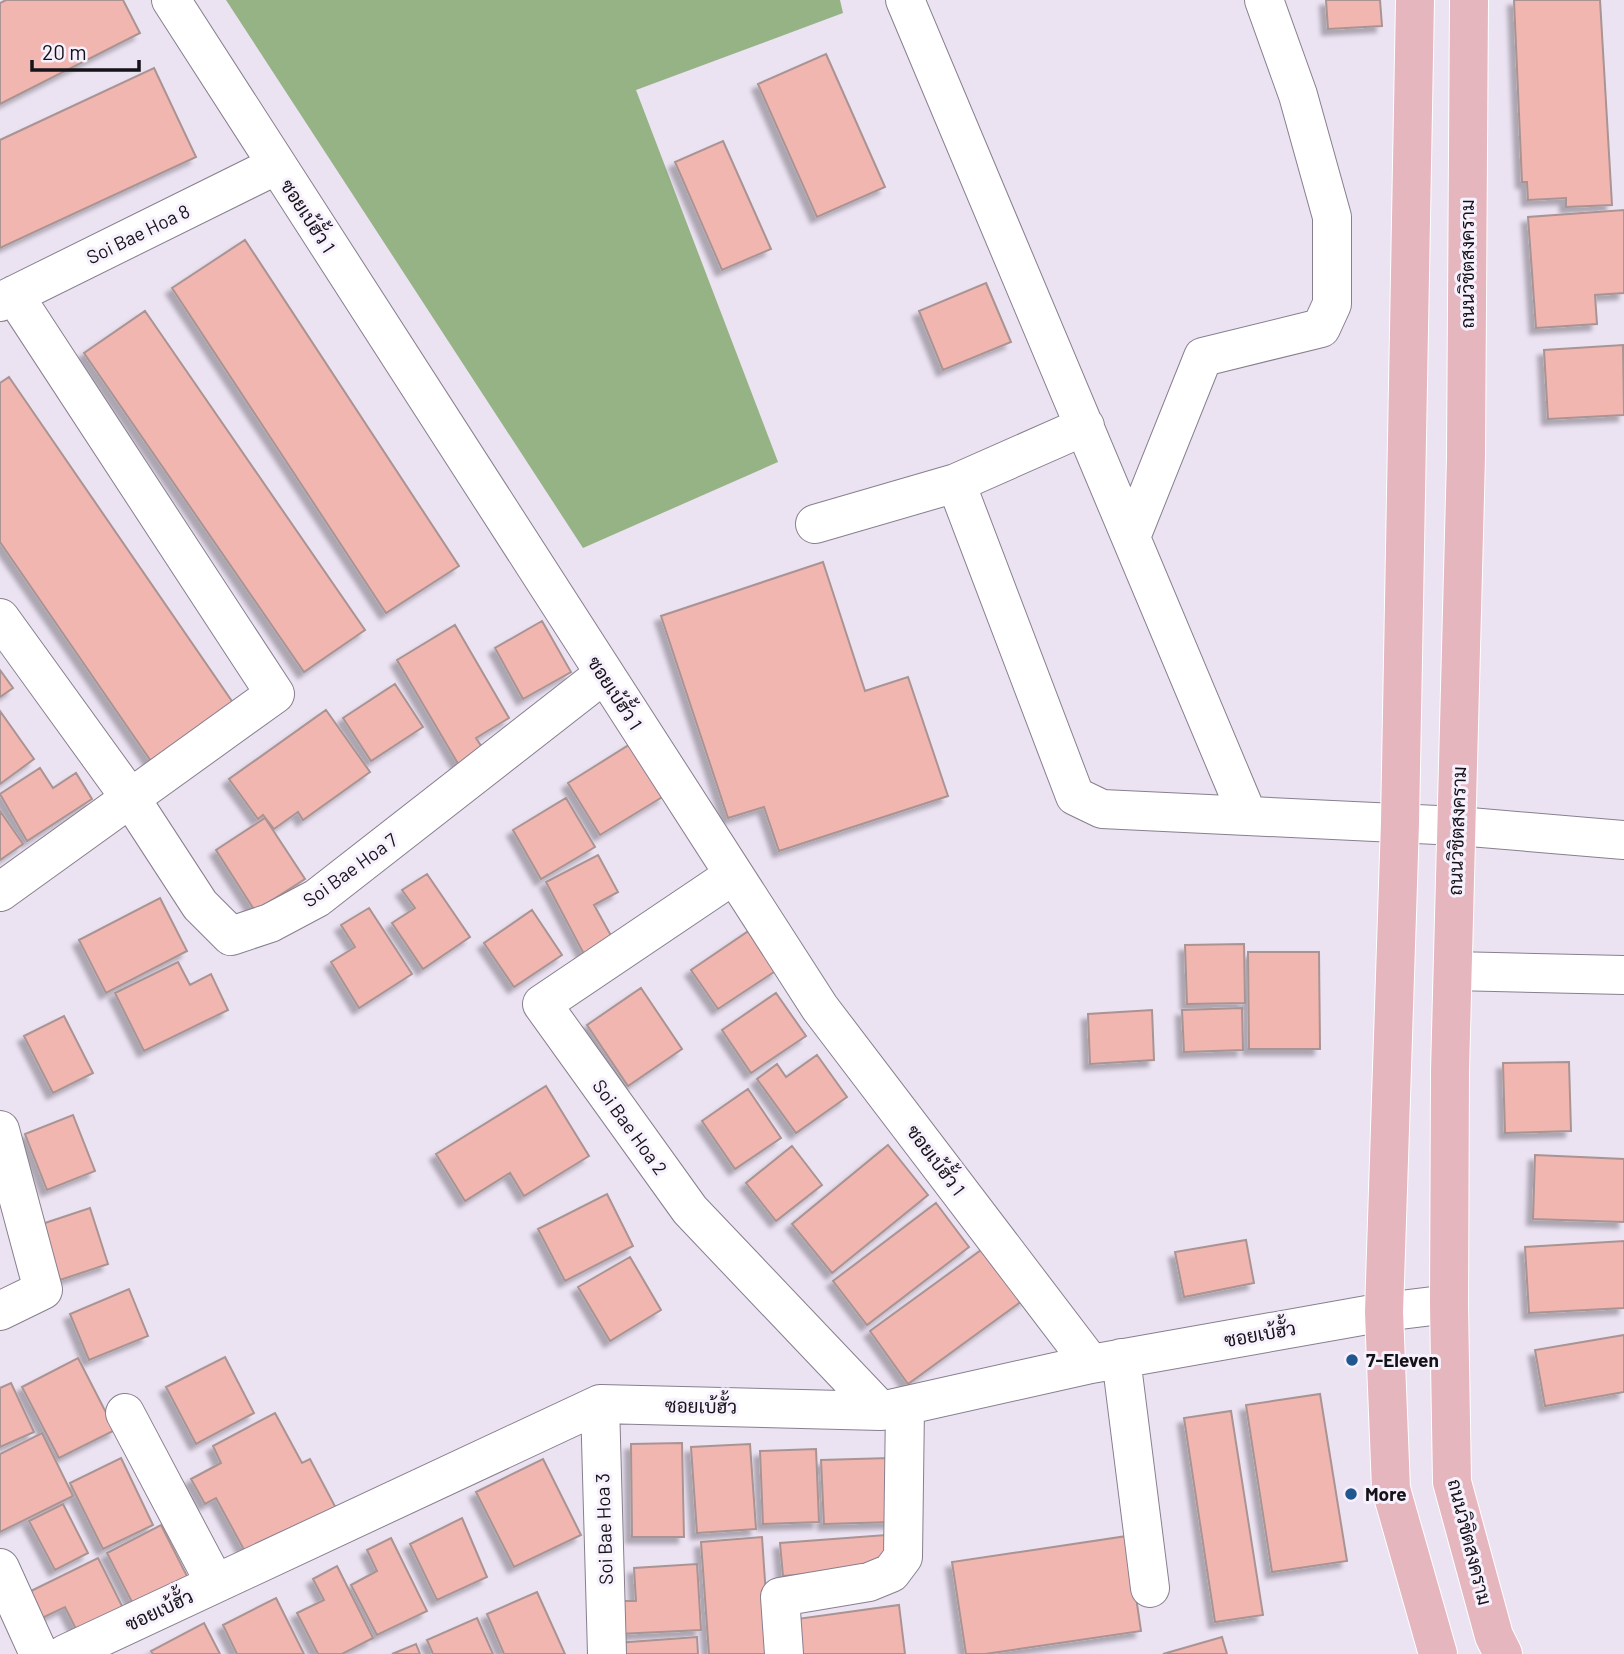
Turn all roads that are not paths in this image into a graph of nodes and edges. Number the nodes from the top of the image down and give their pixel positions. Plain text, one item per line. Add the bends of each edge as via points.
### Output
1 (171, 0) edge
2 (905, 0) edge
3 (1264, 0) edge
4 (1415, 0) edge
5 (1469, 0) edge
6 (275, 166) junction
7 (7, 298) edge
8 (1085, 426) junction
9 (956, 483) junction
10 (816, 524) dead end
11 (1131, 537) junction
12 (0, 618) edge
13 (604, 674) junction
14 (131, 799) junction
15 (1247, 814) junction
16 (1400, 823) junction
17 (1458, 826) junction
18 (1624, 840) edge
19 (732, 876) junction
20 (0, 892) edge
21 (1453, 971) junction
22 (1624, 975) edge
23 (0, 1130) edge
24 (1449, 1304) junction
25 (0, 1311) edge
26 (1384, 1312) junction
27 (1106, 1361) junction
28 (600, 1404) junction
29 (893, 1408) junction
30 (125, 1413) dead end
31 (0, 1568) edge
32 (215, 1583) junction
33 (1150, 1588) dead end
34 (39, 1654) edge
35 (65, 1654) edge
36 (607, 1654) edge
37 (784, 1654) edge
38 (1438, 1654) edge
39 (1503, 1654) edge

1 - 6 street, ซอยเบ้ฮั้ว 1
2 - 8 street
3 - 11 street via 1298,95 1332,216 1332,304 1321,328 1203,357
4 - 16 main road
5 - 17 main road, ถนนวิชิตสงคราม
6 - 7 street, Soi Bae Hoa 8
6 - 13 street, ซอยเบ้ฮั้ว 1
7 - 14 street via 275,694
8 - 9 street
8 - 11 street
9 - 10 street
9 - 15 street via 1075,796 1102,809
11 - 15 street
12 - 14 street, Soi Bae Hoa 7
13 - 14 street, Soi Bae Hoa 7 via 317,898 271,923 231,936 200,905
13 - 19 street, ซอยเบ้ฮั้ว 1
14 - 20 street
15 - 16 street
16 - 17 street
16 - 26 main road
17 - 18 street
17 - 21 main road, ถนนวิชิตสงคราม
19 - 27 street, ซอยเบ้ฮั้ว 1 via 820,1008
19 - 29 street, Soi Bae Hoa 2 via 542,1004 690,1210
21 - 22 street
21 - 24 main road, ถนนวิชิตสงคราม
23 - 25 street via 43,1290
24 - 26 street, ซอยเบ้ฮั้ว
24 - 39 main road, ถนนวิชิตสงคราม via 1452,1482 1494,1636
26 - 27 street, ซอยเบ้ฮั้ว
26 - 38 main road via 1391,1489
27 - 29 street, ซอยเบ้ฮั้ว
27 - 33 street
28 - 29 street, ซอยเบ้ฮั้ว
28 - 32 street, ซอยเบ้ฮั้ว
28 - 36 street, Soi Bae Hoa 3
29 - 37 street via 903,1557 891,1573 869,1582 780,1597
30 - 32 street
31 - 34 street
32 - 35 street, ซอยเบ้ฮั้ว

